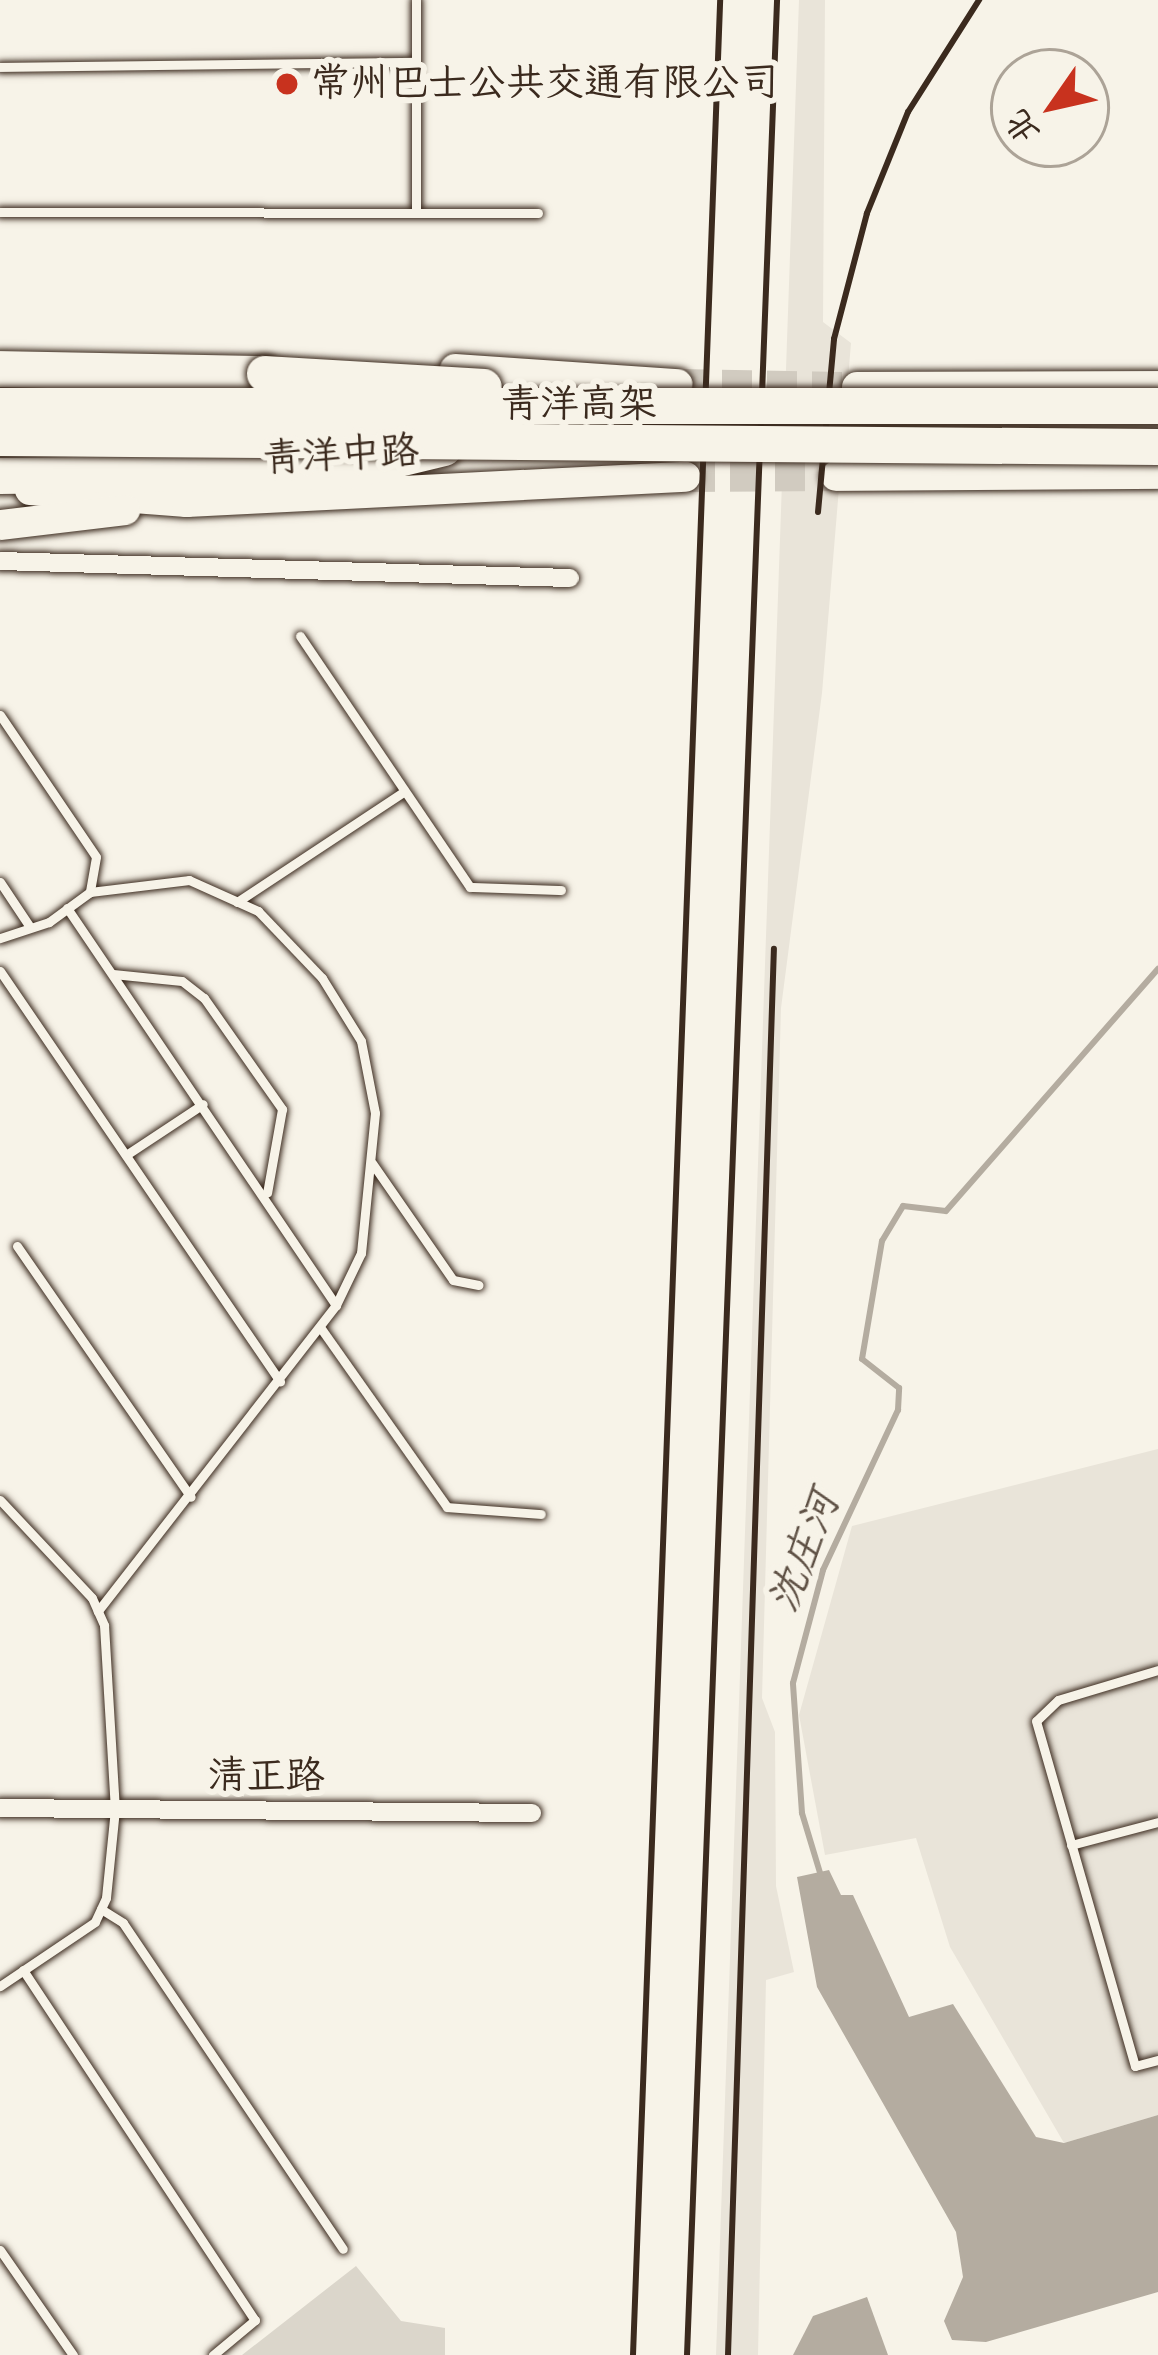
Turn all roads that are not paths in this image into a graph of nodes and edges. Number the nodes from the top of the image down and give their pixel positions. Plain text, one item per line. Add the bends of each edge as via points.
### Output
1 (416, 0) edge
2 (416, 62) junction
3 (0, 67) edge
4 (0, 212) edge
5 (416, 213) junction
6 (538, 213) dead end
7 (0, 351) edge
8 (0, 369) edge
9 (1158, 386) edge
10 (857, 388) tunnel mouth
11 (0, 390) edge
12 (675, 396) junction
13 (0, 406) edge
14 (1158, 406) edge
15 (0, 438) edge
16 (452, 446) junction
17 (1158, 447) edge
18 (1158, 474) edge
19 (0, 476) edge
20 (836, 476) tunnel mouth
21 (686, 477) tunnel mouth
22 (0, 488) edge
23 (187, 502) junction
24 (0, 525) edge
25 (0, 561) edge
26 (570, 578) dead end
27 (300, 636) dead end
28 (0, 716) edge
29 (403, 792) junction
30 (0, 882) edge
31 (561, 890) dead end
32 (90, 892) junction
33 (237, 902) junction
34 (67, 908) junction
35 (30, 927) junction
36 (0, 938) edge
37 (0, 971) edge
38 (113, 974) junction
39 (203, 1104) junction
40 (126, 1155) junction
41 (371, 1162) junction
42 (266, 1194) junction
43 (17, 1246) dead end
44 (479, 1285) dead end
45 (336, 1305) junction
46 (320, 1327) junction
47 (280, 1382) junction
48 (191, 1497) junction
49 (0, 1501) edge
50 (542, 1514) dead end
51 (98, 1611) junction
52 (1158, 1670) edge
53 (0, 1808) edge
54 (115, 1809) junction
55 (532, 1813) dead end
56 (1158, 1822) edge
57 (1071, 1846) junction
58 (101, 1909) junction
59 (23, 1970) junction
60 (0, 1986) edge
61 (1158, 2060) edge
62 (343, 2249) dead end
63 (0, 2250) edge
64 (73, 2355) edge
65 (213, 2355) edge

1 - 2 lane
2 - 3 lane
2 - 5 lane
4 - 5 lane
5 - 6 lane
7 - 12 main road via 312,359
8 - 12 highway, bridge via 387,376
9 - 10 main road
11 - 12 main road, 青洋中路
12 - 13 highway, 青洋高架, bridge
12 - 14 highway, 青洋高架, bridge
15 - 16 highway, 青洋高架, bridge
16 - 17 highway, 青洋高架, bridge
16 - 19 highway via 349,471
18 - 20 main road
21 - 23 main road, 青洋中路
22 - 23 main road, 青洋中路
23 - 24 main road
25 - 26 street
27 - 29 lane
28 - 32 lane via 96,857
29 - 31 lane via 470,886
29 - 33 lane
30 - 35 lane
32 - 33 lane via 189,880
32 - 34 lane
33 - 41 lane via 258,911 322,978 361,1041 374,1113
34 - 35 lane
34 - 38 lane
35 - 36 lane
37 - 40 lane
38 - 39 lane
38 - 42 lane via 182,981 243,1054 281,1109 283,1134
39 - 40 lane
39 - 42 lane
40 - 47 lane
41 - 44 lane via 453,1280
41 - 45 lane via 361,1253
42 - 45 lane
43 - 48 lane
45 - 46 lane
46 - 47 lane
46 - 50 lane via 447,1507
47 - 48 lane
48 - 51 lane
49 - 51 lane
51 - 54 lane
52 - 57 lane via 1058,1700 1036,1721
53 - 54 street, 清正路
54 - 55 street, 清正路
54 - 58 lane
56 - 57 lane
57 - 61 lane via 1135,2066
58 - 59 lane via 95,1922
58 - 62 lane via 123,1923
59 - 60 lane
59 - 65 lane via 255,2320
63 - 64 lane

